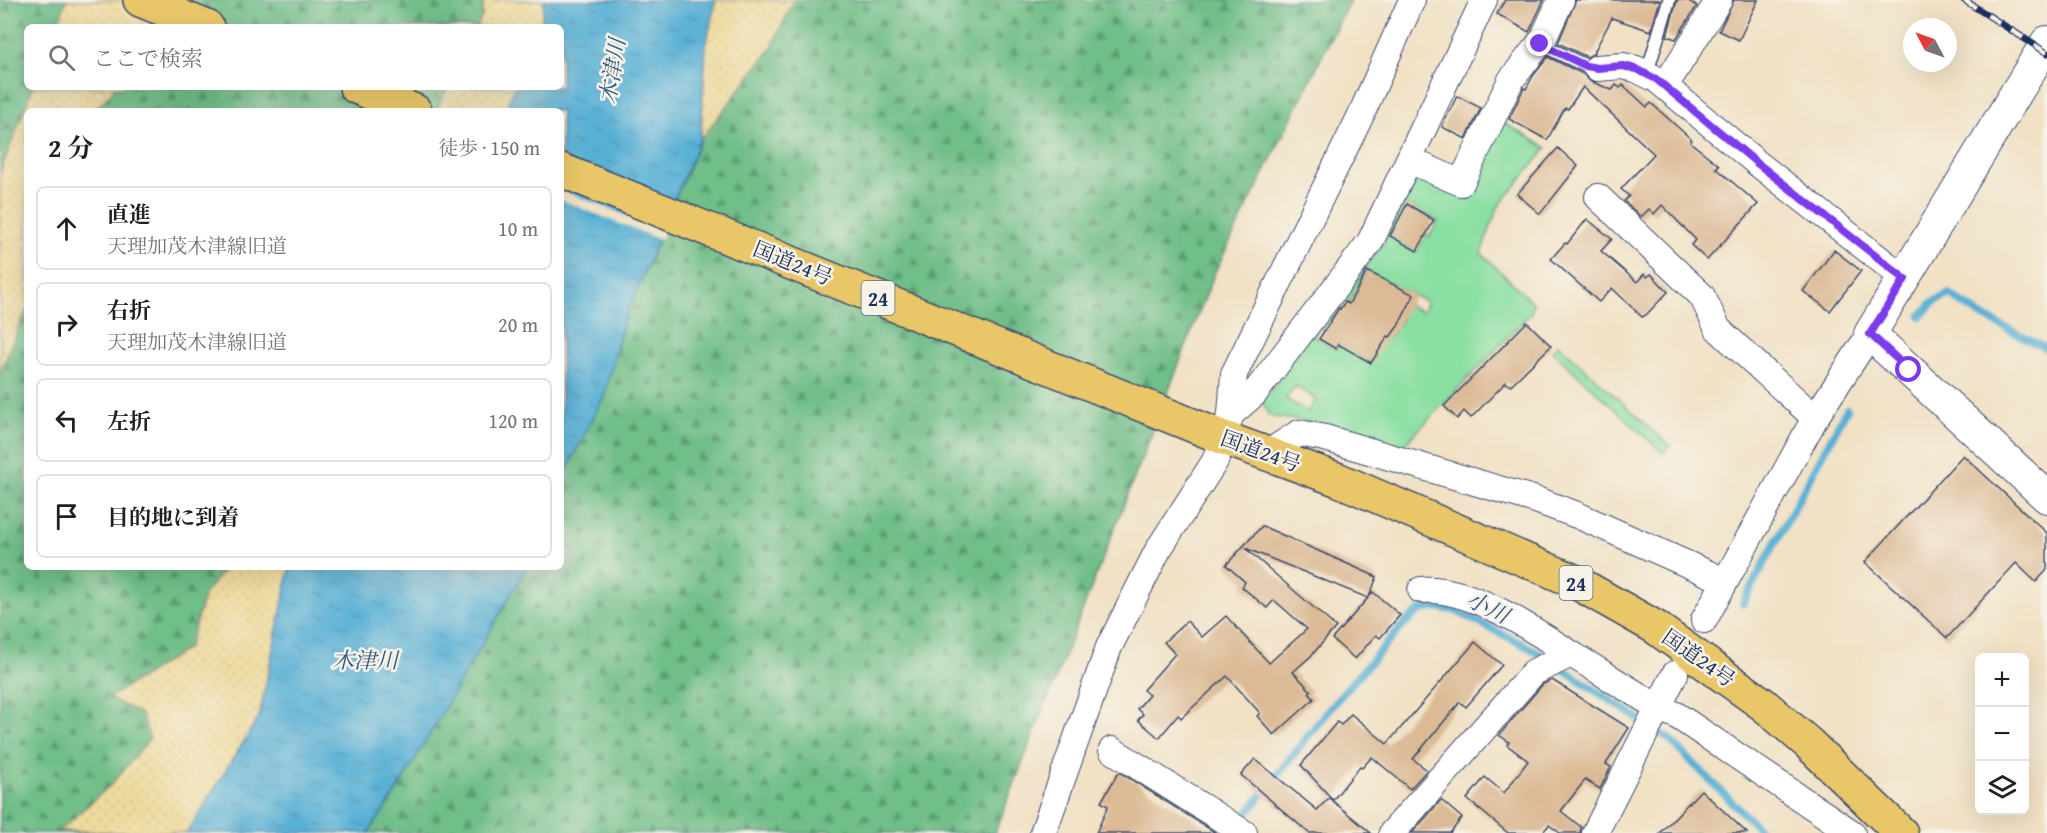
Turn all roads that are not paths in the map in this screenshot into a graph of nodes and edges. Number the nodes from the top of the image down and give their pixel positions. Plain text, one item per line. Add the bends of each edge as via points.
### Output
1 (140, 0) edge
2 (1412, 0) edge
3 (1484, 0) edge
4 (1562, 0) edge
5 (1669, 0) edge
6 (1719, 0) edge
7 (200, 24) edge
8 (2047, 42) edge
9 (1540, 44) junction
10 (1597, 68) joint
11 (1656, 80) junction
12 (364, 90) edge
13 (408, 108) edge
14 (1409, 159) junction
15 (564, 171) edge
16 (1598, 197) dead end
17 (1905, 279) junction
18 (1870, 334) junction
19 (1815, 418) junction
20 (1216, 426) junction
21 (1269, 453) junction
22 (2047, 497) edge
23 (1725, 580) junction
24 (1421, 590) dead end
25 (1704, 620) dead end
26 (1568, 655) junction
27 (1676, 674) dead end
28 (1658, 710) junction
29 (1112, 750) dead end
30 (1053, 804) junction
31 (1894, 831) edge
32 (1028, 833) edge
33 (1043, 833) edge
34 (1244, 833) edge
35 (1392, 833) edge
36 (1595, 833) edge
37 (1852, 833) edge

1 - 7 highway
2 - 20 street via 1360,117 1234,374
3 - 14 street
4 - 9 street
5 - 11 lane
6 - 11 street
8 - 17 street
9 - 10 lane
9 - 14 street via 1511,80 1461,183
10 - 11 street via 1623,66
11 - 17 street
12 - 13 highway
14 - 20 street via 1370,242 1254,394
15 - 20 highway, 国道24号 / 24
16 - 19 street via 1702,296 1718,329
17 - 18 street
18 - 19 street
18 - 22 street
19 - 23 street
20 - 21 highway, 国道24号 / 24
20 - 30 street via 1215,461 1158,550 1109,646
21 - 23 street via 1299,433 1325,438 1536,500
21 - 31 highway, 国道24号 / 24 via 1528,560 1655,627 1764,705 1809,744
23 - 25 street
24 - 26 street via 1444,590 1481,602
26 - 28 street
26 - 35 street via 1534,672
27 - 28 street
28 - 36 street
28 - 37 street via 1676,715
29 - 34 street
30 - 32 street
30 - 33 street

